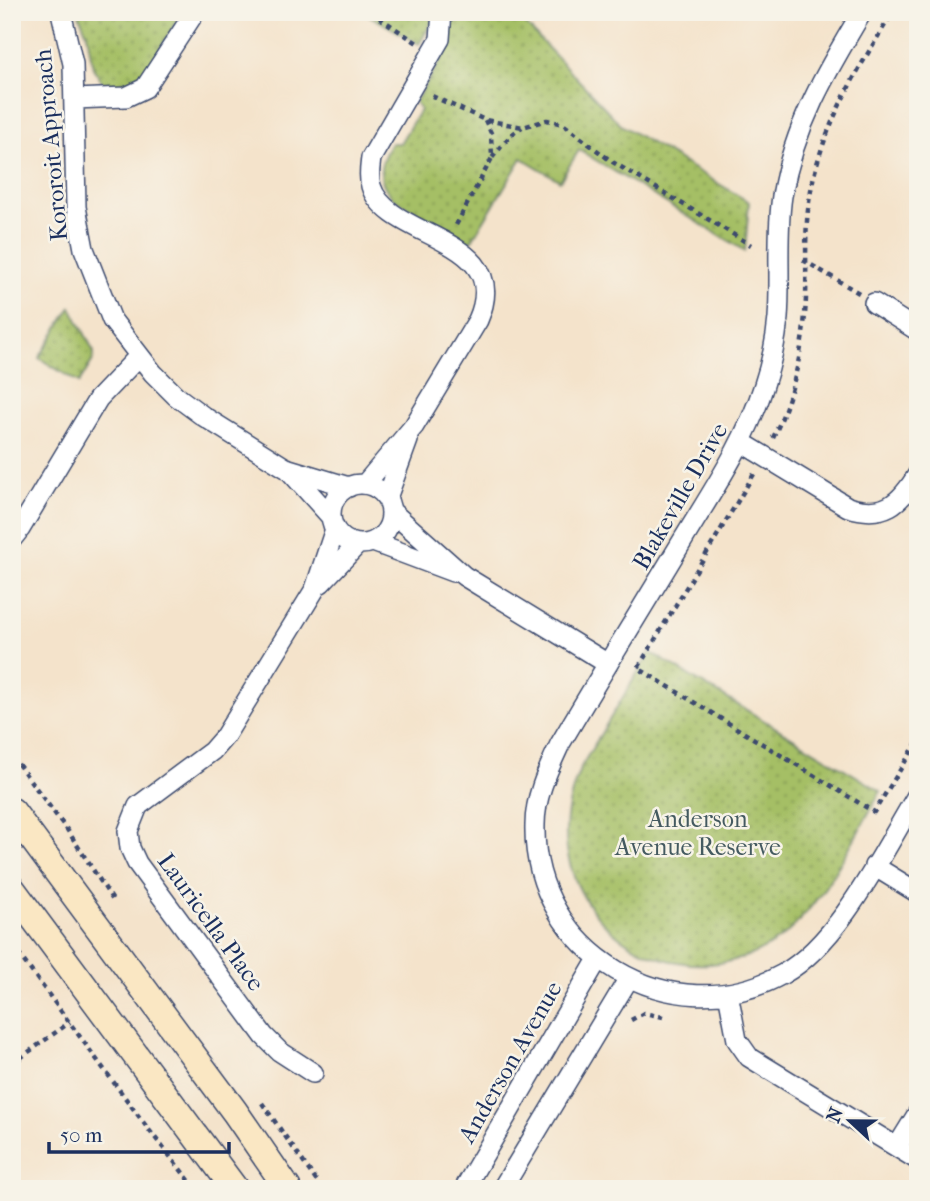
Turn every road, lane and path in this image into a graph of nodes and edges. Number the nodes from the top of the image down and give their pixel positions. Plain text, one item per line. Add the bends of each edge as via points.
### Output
1 (195, 12) edge
2 (371, 12) edge
3 (442, 12) edge
4 (862, 12) edge
5 (893, 12) edge
6 (58, 17) edge
7 (432, 54) junction
8 (412, 86) junction
9 (74, 99) junction
10 (485, 120) junction
11 (523, 127) junction
12 (492, 158) junction
13 (446, 243) junction
14 (751, 245) dead end
15 (806, 260) junction
16 (874, 303) joint
17 (918, 331) edge
18 (139, 356) junction
19 (414, 426) junction
20 (741, 442) junction
21 (764, 456) junction
22 (286, 468) junction
23 (918, 474) edge
24 (357, 485) junction
25 (389, 504) junction
26 (333, 523) junction
27 (12, 539) edge
28 (365, 543) junction
29 (464, 576) junction
30 (315, 589) junction
31 (608, 664) junction
32 (918, 741) edge
33 (12, 756) edge
34 (918, 794) edge
35 (12, 811) edge
36 (874, 866) junction
37 (12, 889) edge
38 (918, 893) edge
39 (121, 912) dead end
40 (12, 945) edge
41 (613, 969) junction
42 (728, 993) junction
43 (70, 1022) junction
44 (12, 1064) edge
45 (313, 1073) dead end
46 (261, 1102) dead end
47 (918, 1113) edge
48 (897, 1147) junction
49 (918, 1160) edge
50 (196, 1189) edge
51 (235, 1189) edge
52 (288, 1189) edge
53 (322, 1189) edge
54 (464, 1189) edge
55 (502, 1189) edge

1 - 9 street via 145,88 126,97
2 - 7 path
3 - 7 street via 440,39
4 - 20 street, Blakeville Drive via 818,85 790,160 782,197 773,351
5 - 15 path via 827,131 809,197
6 - 9 street, Kororoit Approach via 73,64
7 - 8 street
8 - 10 path
8 - 13 street via 371,158 371,187 393,212
9 - 18 street, Kororoit Approach via 76,207 84,249 112,320
10 - 11 path
10 - 12 path via 491,133
11 - 12 path
11 - 14 path via 547,120 563,124 611,161
12 - 13 path
13 - 19 street via 476,265 484,279 485,305
15 - 16 path
15 - 21 path via 798,366
16 - 17 street
18 - 22 street, Kororoit Approach via 176,396
18 - 27 street via 98,400
19 - 24 street
19 - 25 street
20 - 21 street
20 - 31 street, Blakeville Drive
21 - 23 street via 859,510 895,504
21 - 32 path via 638,668 874,812
22 - 24 street, Kororoit Approach
22 - 26 street, Kororoit Approach
24 - 25 street via 374,486
24 - 26 street via 335,499
25 - 28 street via 387,529
25 - 29 street
26 - 28 street via 349,541
26 - 30 street, Lauricella Place
28 - 29 street
28 - 30 street, Lauricella Place
29 - 31 street
30 - 45 street, Lauricella Place via 225,736 212,751 138,806 128,831 137,863 264,1036
31 - 41 street, Blakeville Drive via 547,771 535,825 538,855 559,913 576,937
33 - 39 path
34 - 36 street
35 - 52 main road
36 - 38 street
36 - 42 street via 842,919 803,961 782,975
37 - 51 main road
40 - 43 path
41 - 42 street via 669,993 703,997
41 - 54 street, Anderson Avenue
41 - 55 street
42 - 48 street via 737,1040 749,1056
43 - 44 path
43 - 50 path
46 - 53 path
47 - 48 street
48 - 49 street

